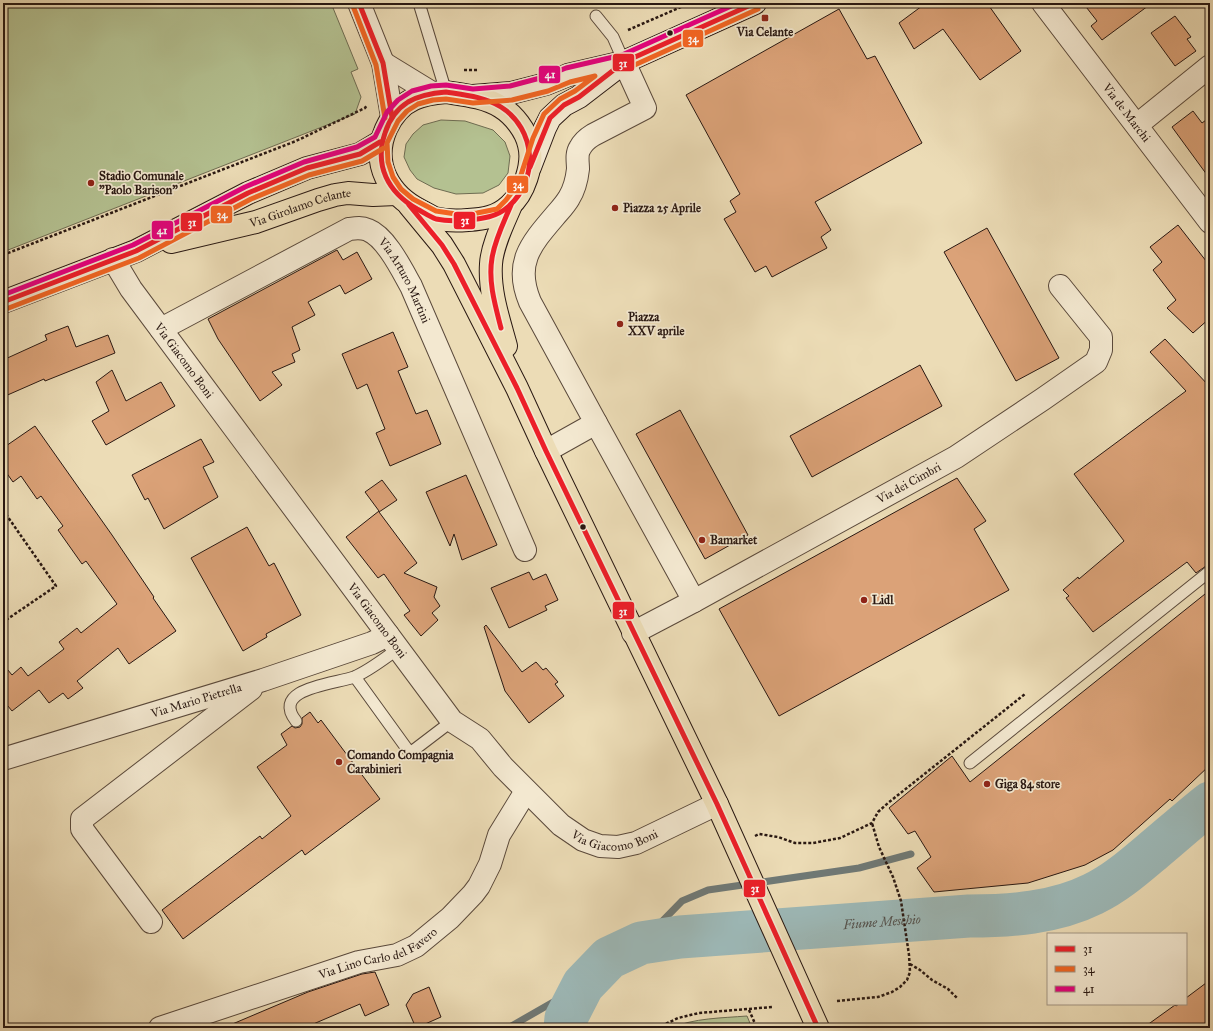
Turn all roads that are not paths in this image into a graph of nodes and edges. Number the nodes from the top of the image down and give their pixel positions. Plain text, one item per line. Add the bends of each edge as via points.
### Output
1 (359, 3) edge
2 (419, 3) edge
3 (755, 3) edge
4 (1044, 3) edge
5 (596, 16) dead end
6 (624, 62) junction
7 (383, 63) junction
8 (1210, 66) edge
9 (439, 93) junction
10 (473, 96) junction
11 (392, 117) junction
12 (1137, 125) junction
13 (380, 142) junction
14 (530, 167) junction
15 (402, 200) junction
16 (511, 205) junction
17 (1210, 222) edge
18 (136, 250) junction
19 (113, 260) junction
20 (1060, 286) dead end
21 (3, 302) edge
22 (161, 330) junction
23 (518, 388) junction
24 (596, 423) junction
25 (546, 452) junction
26 (525, 550) dead end
27 (1210, 571) edge
28 (694, 601) junction
29 (633, 633) junction
30 (393, 642) junction
31 (355, 677) junction
32 (263, 680) junction
33 (296, 721) dead end
34 (452, 721) junction
35 (3, 759) edge
36 (970, 763) dead end
37 (526, 791) junction
38 (717, 804) junction
39 (151, 922) dead end
40 (160, 1028) edge
41 (818, 1028) edge

1 - 7 street
2 - 9 lane via 439,68
3 - 6 street
4 - 12 street, Via de Marchi
5 - 6 lane via 613,37
6 - 10 street via 568,75 540,86 511,93
6 - 14 street via 550,118
6 - 24 street via 645,108 593,135 582,144 578,153 578,171 569,198 534,242 528,252 523,272 530,302
7 - 9 street
7 - 11 street
8 - 12 street
9 - 10 main road
9 - 11 main road via 415,98 402,106
10 - 14 main road via 502,107 512,116 523,130 530,146
11 - 13 main road
12 - 17 street, Via de Marchi
13 - 15 main road via 381,163 386,180
13 - 18 main road, Via Girolamo Celante via 360,154 319,164 248,194
14 - 16 main road via 524,187
15 - 16 main road via 434,218 456,221 500,215
15 - 18 main road, Via Girolamo Celante via 348,193 335,195 256,222
15 - 23 main road via 442,245 454,264
16 - 23 main road via 500,231 491,270 495,306
18 - 19 main road, Via Girolamo Celante
19 - 21 main road, Via Girolamo Celante
19 - 22 street, Via Giacomo Boni
20 - 28 street, Via dei Cimbri via 1101,337 1101,350 1096,362 956,457
22 - 26 street, Via Arturo Martini via 349,229 360,227 369,230 382,240 411,286
22 - 30 street, Via Giacomo Boni
23 - 25 main road
24 - 25 street
24 - 28 street
25 - 29 main road
27 - 36 lane
28 - 29 street, Via dei Cimbri
29 - 38 main road
30 - 31 lane
30 - 32 street, Via Mario Pietrella via 372,643
30 - 34 street, Via Giacomo Boni
31 - 33 lane via 299,693 290,706
31 - 34 lane via 410,753
32 - 35 street, Via Mario Pietrella
32 - 39 street via 82,819 82,829
34 - 37 street, Via Giacomo Boni via 480,739
37 - 38 street, Via Giacomo Boni via 560,825 582,840 600,846 618,847 636,843
37 - 40 street, Via Lino Carlo del Favero via 499,835 488,869 479,886 457,911 416,946 397,955 359,962
38 - 41 main road

